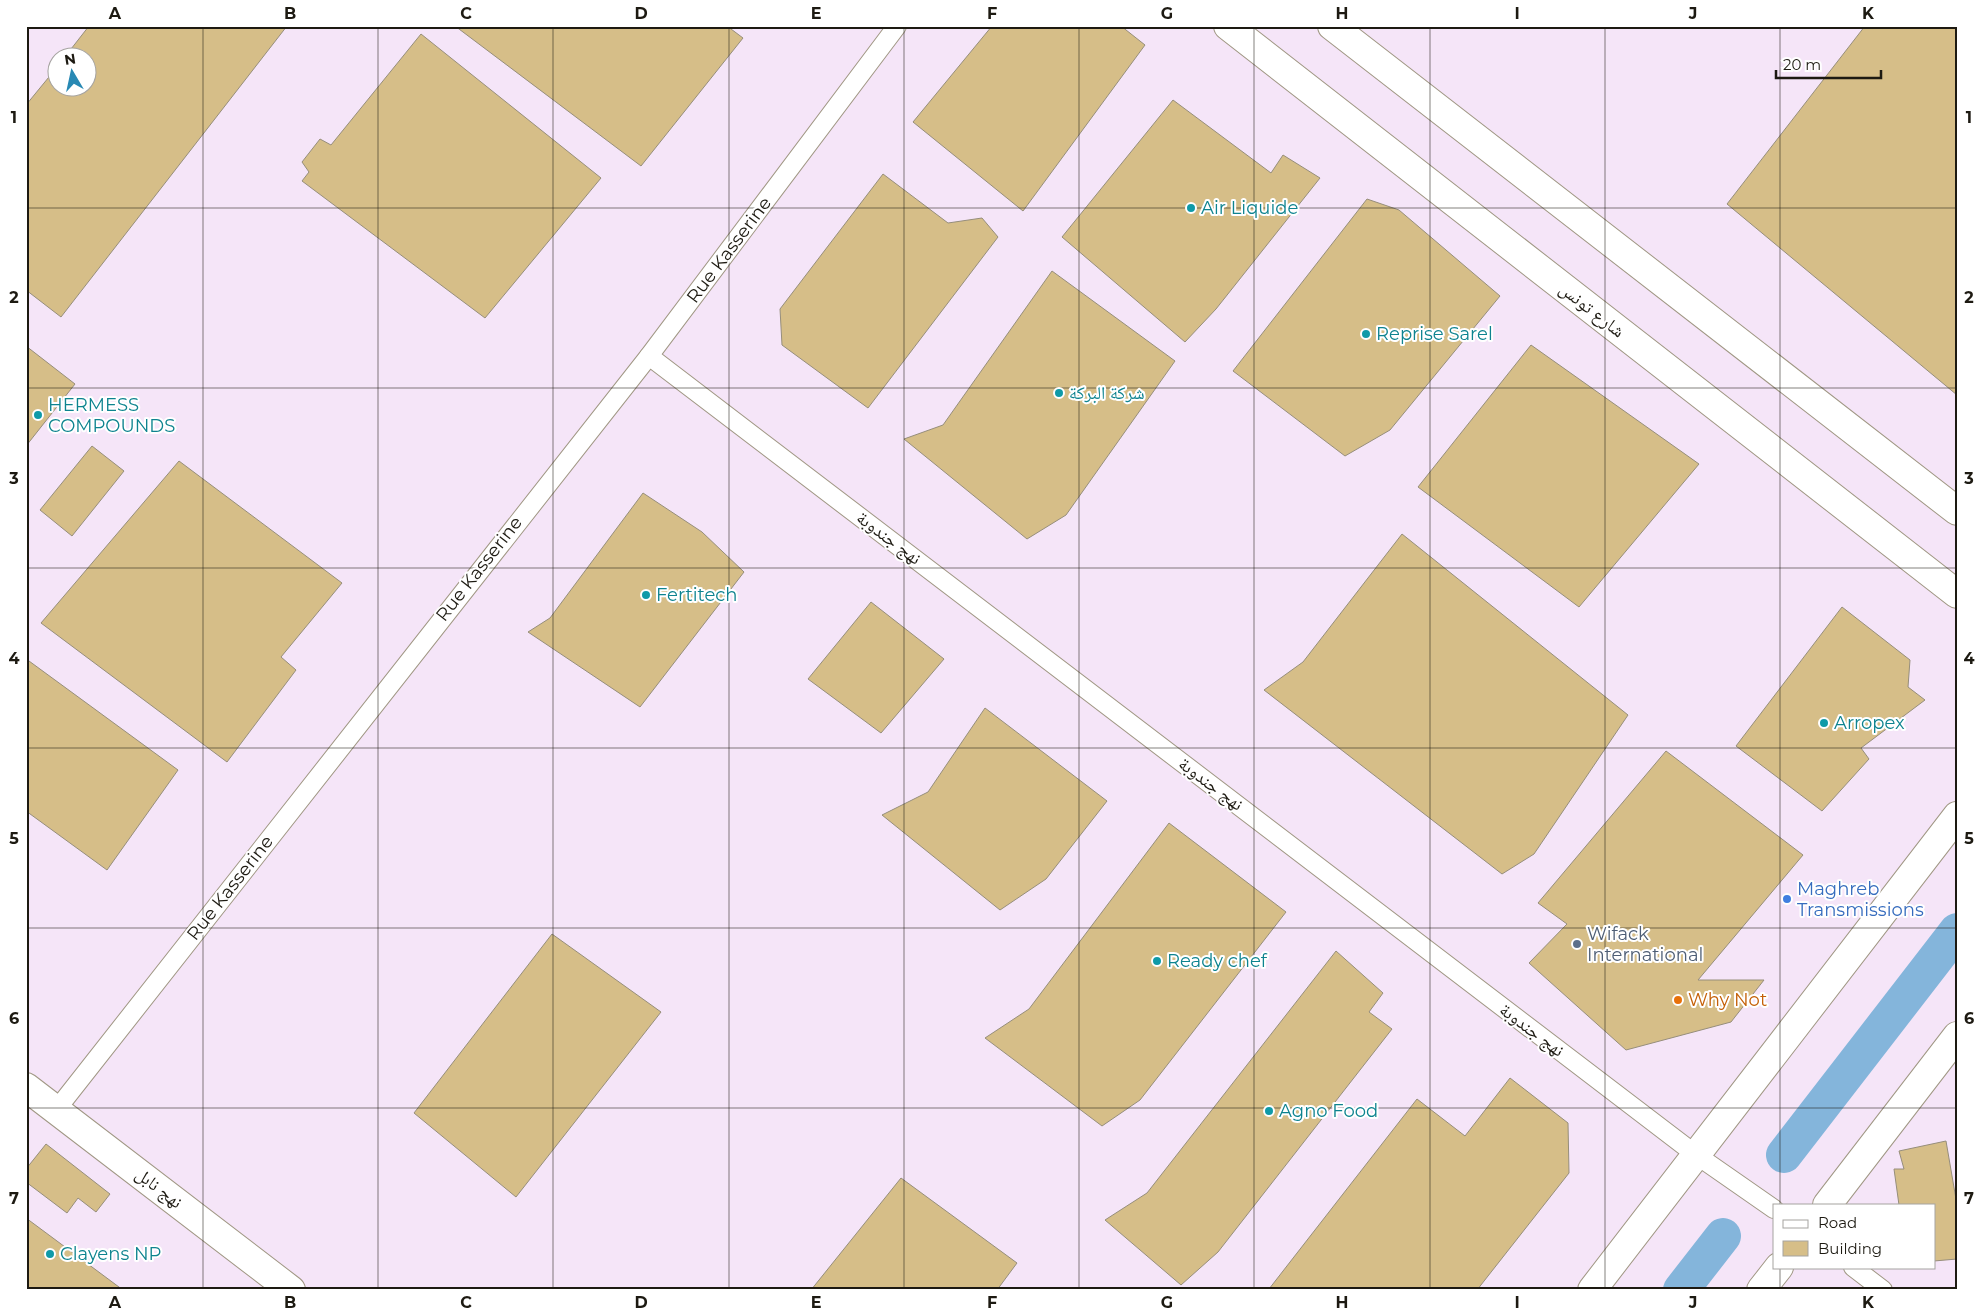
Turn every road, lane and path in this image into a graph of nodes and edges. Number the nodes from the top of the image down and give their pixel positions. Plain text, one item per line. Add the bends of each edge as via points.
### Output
1 (897, 26) edge
2 (1228, 26) edge
3 (1332, 26) edge
4 (649, 356) junction
5 (1957, 511) edge
6 (1957, 594) edge
7 (1957, 816) edge
8 (1957, 1036) edge
9 (26, 1086) edge
10 (58, 1109) junction
11 (1695, 1154) junction
12 (1828, 1204) edge
13 (1773, 1208) edge
14 (1778, 1268) edge
15 (1855, 1268) edge
16 (291, 1290) edge
17 (1592, 1290) edge
18 (1761, 1290) edge
19 (1883, 1290) edge

1 - 4 lane, Rue Kasserine
2 - 6 street, شارع تونس
3 - 5 street
4 - 10 lane, Rue Kasserine
4 - 11 lane, نهج جندوبة
7 - 11 street
8 - 12 street
9 - 10 street, نهج نابل
10 - 16 street, نهج نابل
11 - 13 lane, نهج جندوبة
11 - 17 street
14 - 18 street
15 - 19 lane

